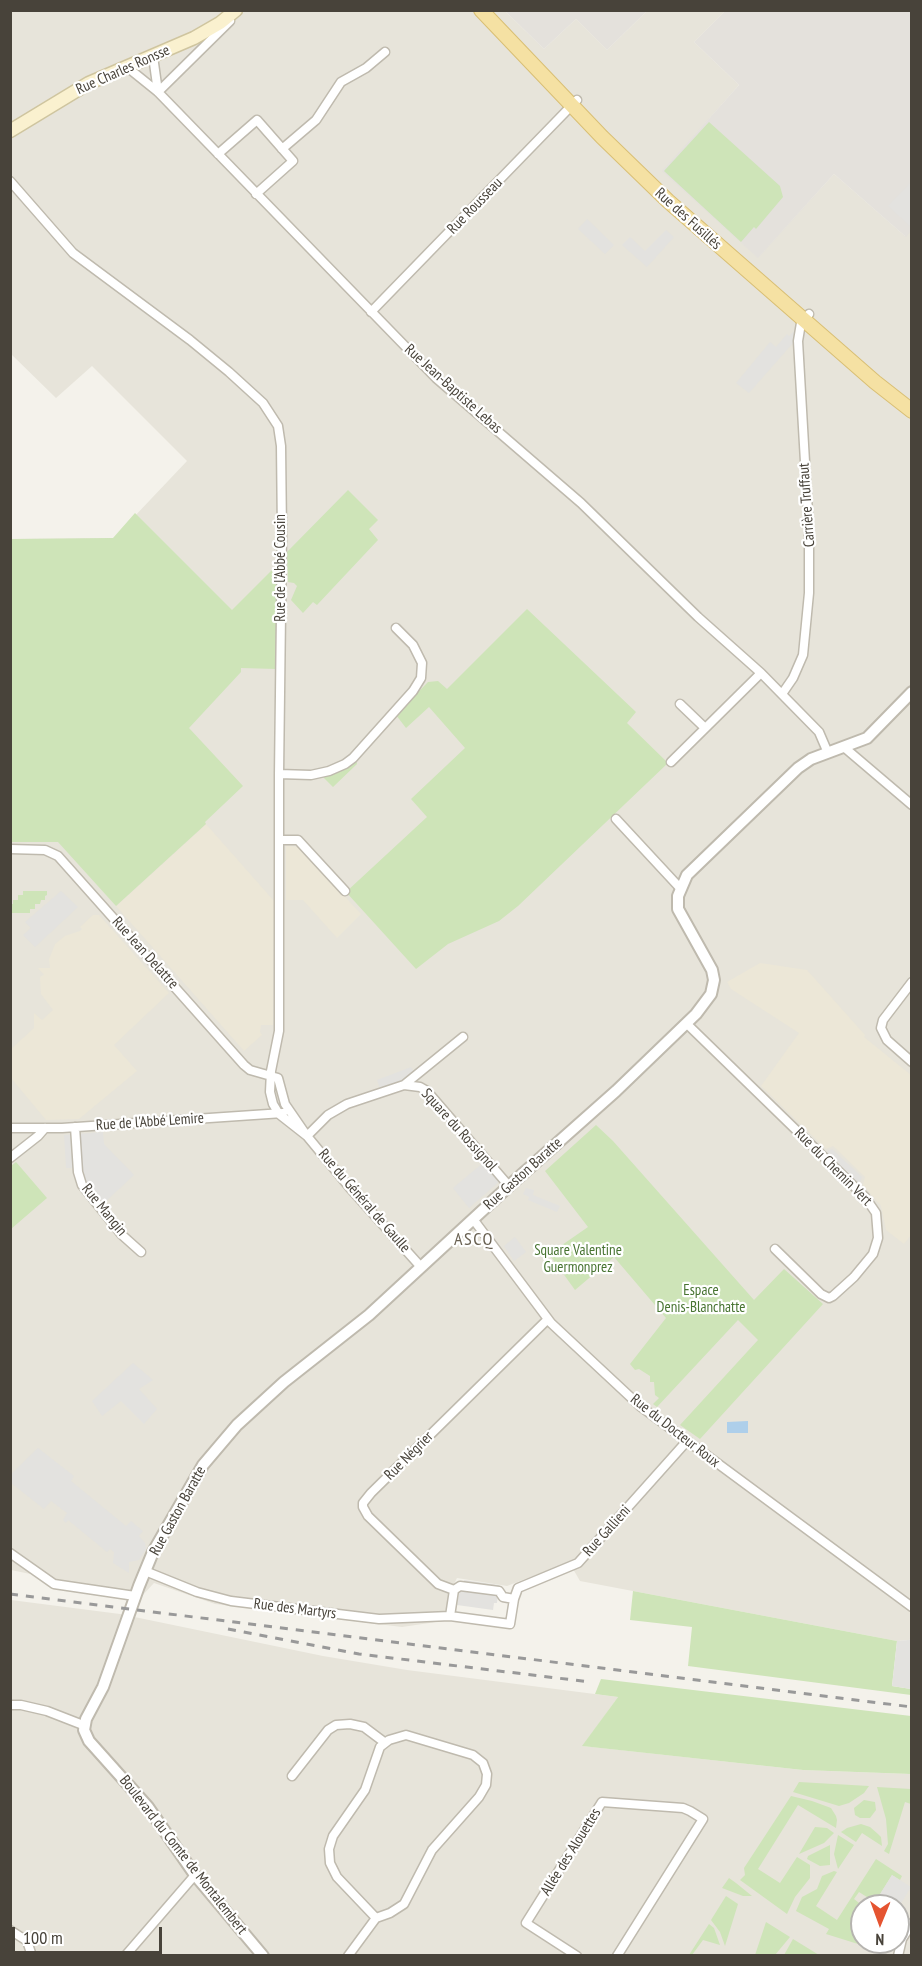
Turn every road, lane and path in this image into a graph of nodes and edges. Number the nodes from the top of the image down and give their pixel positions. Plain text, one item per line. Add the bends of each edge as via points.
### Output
1 (237, 10) edge
2 (480, 10) edge
3 (493, 10) edge
4 (386, 52) dead end
5 (153, 56) junction
6 (127, 67) junction
7 (158, 92) junction
8 (574, 103) junction
9 (10, 131) edge
10 (282, 149) junction
11 (218, 154) junction
12 (10, 181) edge
13 (256, 194) junction
14 (371, 312) junction
15 (806, 317) junction
16 (912, 401) edge
17 (912, 411) edge
18 (396, 628) dead end
19 (761, 673) junction
20 (912, 692) edge
21 (782, 694) junction
22 (680, 704) dead end
23 (704, 728) junction
24 (845, 747) junction
25 (828, 753) junction
26 (671, 762) dead end
27 (279, 774) junction
28 (912, 806) edge
29 (616, 819) dead end
30 (279, 840) junction
31 (10, 849) edge
32 (680, 888) junction
33 (345, 891) dead end
34 (912, 982) edge
35 (687, 1024) junction
36 (463, 1037) dead end
37 (912, 1062) edge
38 (271, 1075) junction
39 (404, 1085) junction
40 (289, 1110) junction
41 (279, 1114) junction
42 (75, 1127) junction
43 (10, 1128) edge
44 (45, 1128) junction
45 (310, 1132) junction
46 (10, 1158) edge
47 (509, 1186) junction
48 (473, 1219) junction
49 (775, 1249) dead end
50 (141, 1252) dead end
51 (421, 1267) junction
52 (548, 1319) junction
53 (687, 1441) junction
54 (10, 1552) edge
55 (145, 1571) junction
56 (454, 1590) junction
57 (135, 1596) junction
58 (514, 1599) junction
59 (912, 1607) edge
60 (450, 1616) junction
61 (10, 1705) edge
62 (83, 1725) junction
63 (384, 1742) junction
64 (292, 1776) dead end
65 (195, 1875) junction
66 (376, 1918) junction
67 (912, 1923) edge
68 (10, 1930) edge
69 (32, 1956) edge
70 (125, 1956) edge
71 (263, 1956) edge
72 (348, 1956) edge
73 (577, 1956) edge
74 (617, 1956) edge
75 (898, 1956) edge

1 - 5 main road, Rue Charles Ronsse via 203,33
1 - 7 street, Rue Charles Ronsse
2 - 8 main road, Rue des Fusillés
3 - 8 main road, Rue des Fusillés
4 - 10 street via 341,82 316,120
5 - 6 main road, Rue Charles Ronsse
5 - 7 street
6 - 7 street, Rue Jean-Baptiste Lebas
6 - 9 main road, Rue Charles Ronsse via 79,89
7 - 11 street, Rue Jean-Baptiste Lebas
8 - 14 street, Rue Rousseau
8 - 15 main road, Rue des Fusillés
10 - 11 street via 257,120
10 - 13 street via 293,161
11 - 13 street, Rue Jean-Baptiste Lebas
12 - 27 street, Rue de l'Abbé Cousin via 73,253 211,357 257,397 275,420 281,446 282,533
13 - 14 street, Rue Jean-Baptiste Lebas
14 - 19 street, Rue Jean-Baptiste Lebas via 436,378 581,503
15 - 16 main road, Rue des Fusillés
15 - 17 main road, Rue des Fusillés via 874,382
15 - 21 street, Carrière Truffaut via 798,330 798,341 809,593 803,655
18 - 27 street via 413,645 422,663 421,678 413,691 345,764 311,775
19 - 21 street, Rue Jean-Baptiste Lebas
19 - 23 street
20 - 24 street via 872,733
21 - 25 street, Rue Jean-Baptiste Lebas via 819,732
22 - 23 street
23 - 26 street
24 - 25 street
24 - 28 street
25 - 32 street via 804,763 788,776 687,875
27 - 30 street, Rue de l'Abbé Cousin
29 - 32 street
30 - 33 street via 298,840
30 - 38 street, Rue de l'Abbé Cousin via 279,1031
31 - 38 street, Rue Jean Delattre via 45,850 58,856 242,1063 250,1070
32 - 35 street, Rue Gaston Baratte via 678,909 712,970 714,983 711,994
34 - 37 street via 881,1028 892,1046
35 - 47 street, Rue Gaston Baratte
35 - 49 street, Rue du Chemin Vert via 865,1197 876,1213 878,1231 873,1254 829,1298
36 - 39 street, Square du Rossignol
38 - 40 street, Rue du Général de Gaulle via 279,1079
38 - 41 street via 271,1097
39 - 45 street, Square du Rossignol via 347,1104
39 - 47 street, Square du Rossignol via 427,1091
40 - 41 street, Rue de l'Abbé Lemire
40 - 45 street, Rue du Général de Gaulle
41 - 42 street, Rue de l'Abbé Lemire
41 - 45 street, Rue du Général de Gaulle
42 - 44 street, Rue de l'Abbé Lemire
42 - 50 street, Rue Mangin via 82,1185
43 - 44 street, Rue de l'Abbé Lemire
44 - 46 street
45 - 51 street, Rue du Général de Gaulle via 353,1192
47 - 48 street, Rue Gaston Baratte
48 - 51 street, Rue Gaston Baratte
48 - 52 street, Rue du Docteur Roux
51 - 55 street, Rue Gaston Baratte via 275,1390 221,1442 203,1465
52 - 53 street, Rue du Docteur Roux via 640,1406
52 - 56 street, Rue Négrier via 363,1503 368,1516 438,1584
53 - 58 street, Rue Gallieni via 578,1563 521,1585
53 - 59 street, Rue du Docteur Roux
54 - 57 street via 54,1584
55 - 57 street, Rue Gaston Baratte
55 - 60 street, Rue des Martyrs via 231,1602 385,1619
56 - 58 street via 464,1586 499,1591 503,1597
56 - 60 street
57 - 62 street, Rue Gaston Baratte via 103,1688
58 - 60 street, Rue des Martyrs via 510,1624
61 - 62 street via 47,1711
62 - 65 street, Boulevard du Comte de Montalembert via 89,1741 148,1807
63 - 64 street via 364,1727 336,1725
63 - 66 street via 375,1756 366,1790 333,1836 329,1849 330,1863 338,1877
63 - 66 street via 406,1735 473,1755 486,1768 487,1779 479,1797 427,1858 404,1904
65 - 70 street
65 - 71 street, Boulevard du Comte de Montalembert
66 - 72 street
67 - 75 street
68 - 69 street via 27,1941
73 - 74 street, Allée des Alouettes via 526,1923 602,1802 690,1810 703,1819

